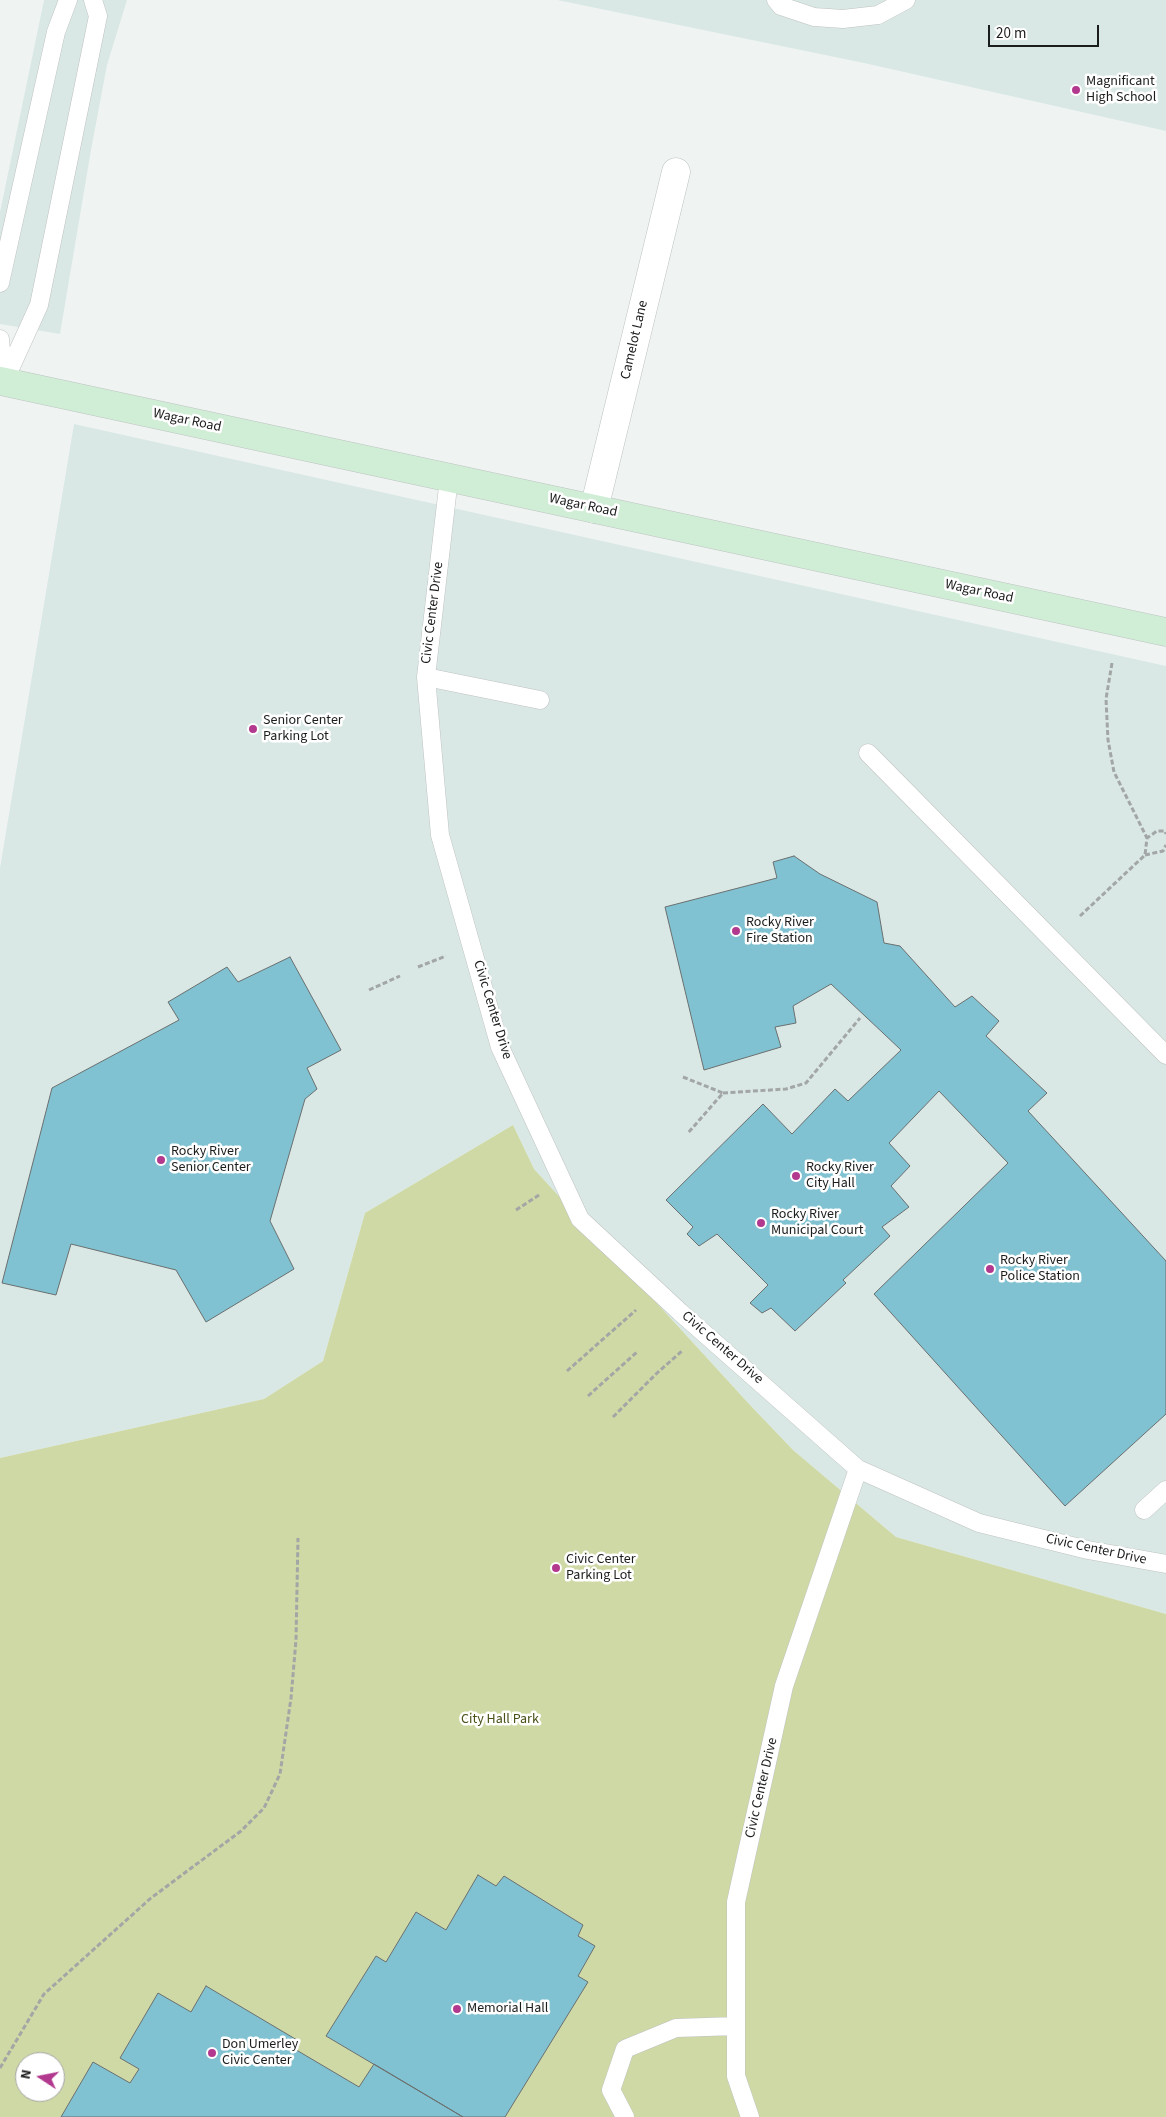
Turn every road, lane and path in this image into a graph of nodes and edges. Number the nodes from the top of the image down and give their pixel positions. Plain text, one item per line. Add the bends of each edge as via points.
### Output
1 (68, 0) edge
2 (93, 0) edge
3 (776, 0) edge
4 (906, 0) edge
5 (676, 172) dead end
6 (0, 283) edge
7 (0, 339) edge
8 (2, 382) edge
9 (450, 478) junction
10 (594, 509) junction
11 (1166, 632) edge
12 (1112, 663) dead end
13 (426, 677) junction
14 (540, 700) dead end
15 (868, 753) dead end
16 (1166, 834) edge
17 (1147, 838) junction
18 (1166, 846) edge
19 (1164, 853) edge
20 (1145, 855) junction
21 (1080, 916) dead end
22 (400, 976) dead end
23 (369, 990) dead end
24 (860, 1018) dead end
25 (1166, 1055) edge
26 (683, 1077) dead end
27 (724, 1093) junction
28 (688, 1133) dead end
29 (615, 1329) dead end
30 (637, 1352) dead end
31 (567, 1371) dead end
32 (656, 1374) dead end
33 (588, 1396) dead end
34 (613, 1417) dead end
35 (858, 1469) junction
36 (1166, 1490) edge
37 (1144, 1510) dead end
38 (298, 1538) dead end
39 (1166, 1564) edge
40 (736, 2026) junction
41 (0, 2068) edge
42 (625, 2117) edge
43 (750, 2117) edge

1 - 6 lane via 56,32
2 - 8 lane via 98,16 38,305
3 - 4 lane via 781,6 814,17 843,19 878,15
5 - 10 street, Camelot Lane
7 - 8 lane
8 - 9 main road, Wagar Road
9 - 10 main road, Wagar Road
9 - 13 lane, Civic Center Drive
10 - 11 main road, Wagar Road
12 - 17 path via 1106,700 1114,772
13 - 14 lane
13 - 35 lane, Civic Center Drive via 440,834 498,1038 580,1220
15 - 25 lane
16 - 17 path via 1165,831 1157,832
17 - 20 path
18 - 19 path
19 - 20 path
20 - 21 path
22 - 23 path
24 - 27 path via 806,1083 786,1089
26 - 27 path
27 - 28 path
29 - 31 path
30 - 33 path
32 - 34 path
35 - 39 lane, Civic Center Drive via 979,1523 1088,1550
35 - 40 lane, Civic Center Drive via 784,1686 736,1902
36 - 37 lane
38 - 41 path via 291,1698 280,1774 264,1808 241,1831 152,1898 44,1994
40 - 42 lane via 676,2028 625,2049 611,2090
40 - 43 lane, Civic Center Drive via 736,2076

